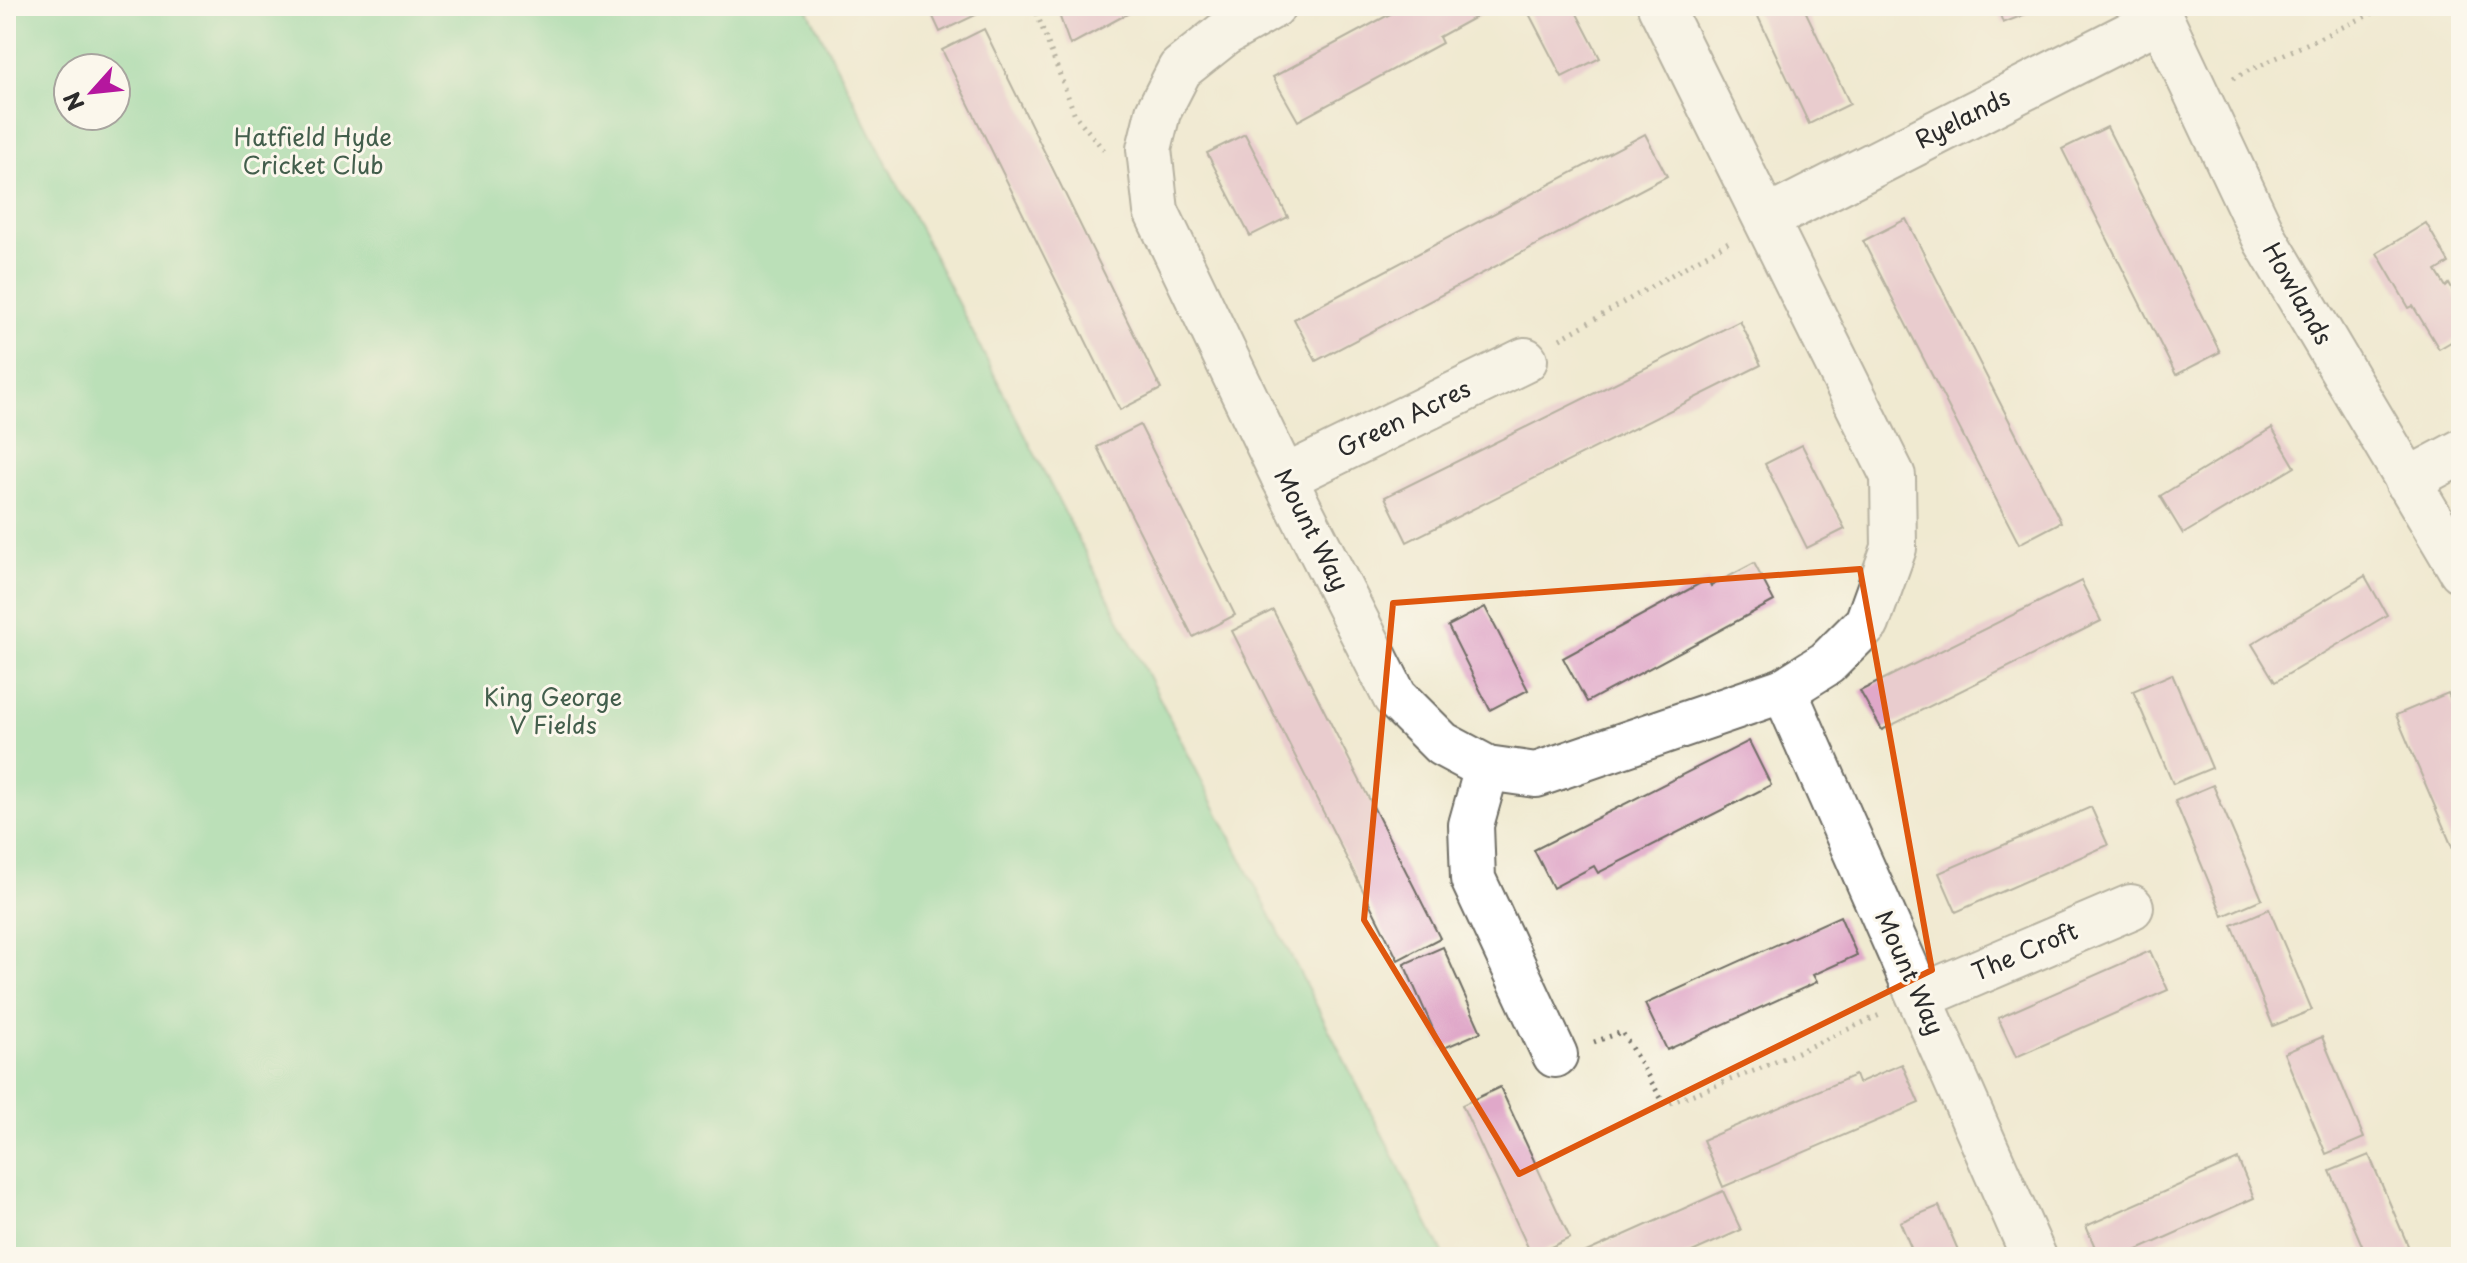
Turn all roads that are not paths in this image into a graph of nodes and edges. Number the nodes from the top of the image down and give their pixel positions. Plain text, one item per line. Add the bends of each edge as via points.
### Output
1 (1273, 6) edge
2 (1660, 6) edge
3 (2158, 12) edge
4 (1767, 219) junction
5 (1525, 360) road end
6 (2461, 452) edge
7 (1284, 478) junction
8 (2407, 481) junction
9 (2461, 570) edge
10 (1784, 690) junction
11 (1487, 768) junction
12 (2131, 907) dead end
13 (1920, 997) junction
14 (1555, 1055) road end
15 (2034, 1257) edge

1 - 7 street, Mount Way via 1224,34 1180,69 1158,112 1149,149 1156,211
2 - 4 street, Mount Way
3 - 4 street, Ryelands
3 - 8 street, Howlands via 2266,241
4 - 10 street, Mount Way via 1893,476 1894,548 1867,623 1827,663
5 - 7 street, Green Acres
6 - 8 street
7 - 11 street, Mount Way via 1395,697 1442,744
8 - 9 street, Howlands
10 - 11 street, Mount Way via 1536,775
10 - 13 street, Mount Way
11 - 14 street via 1471,825 1473,879
12 - 13 street, The Croft
13 - 15 street, Mount Way

